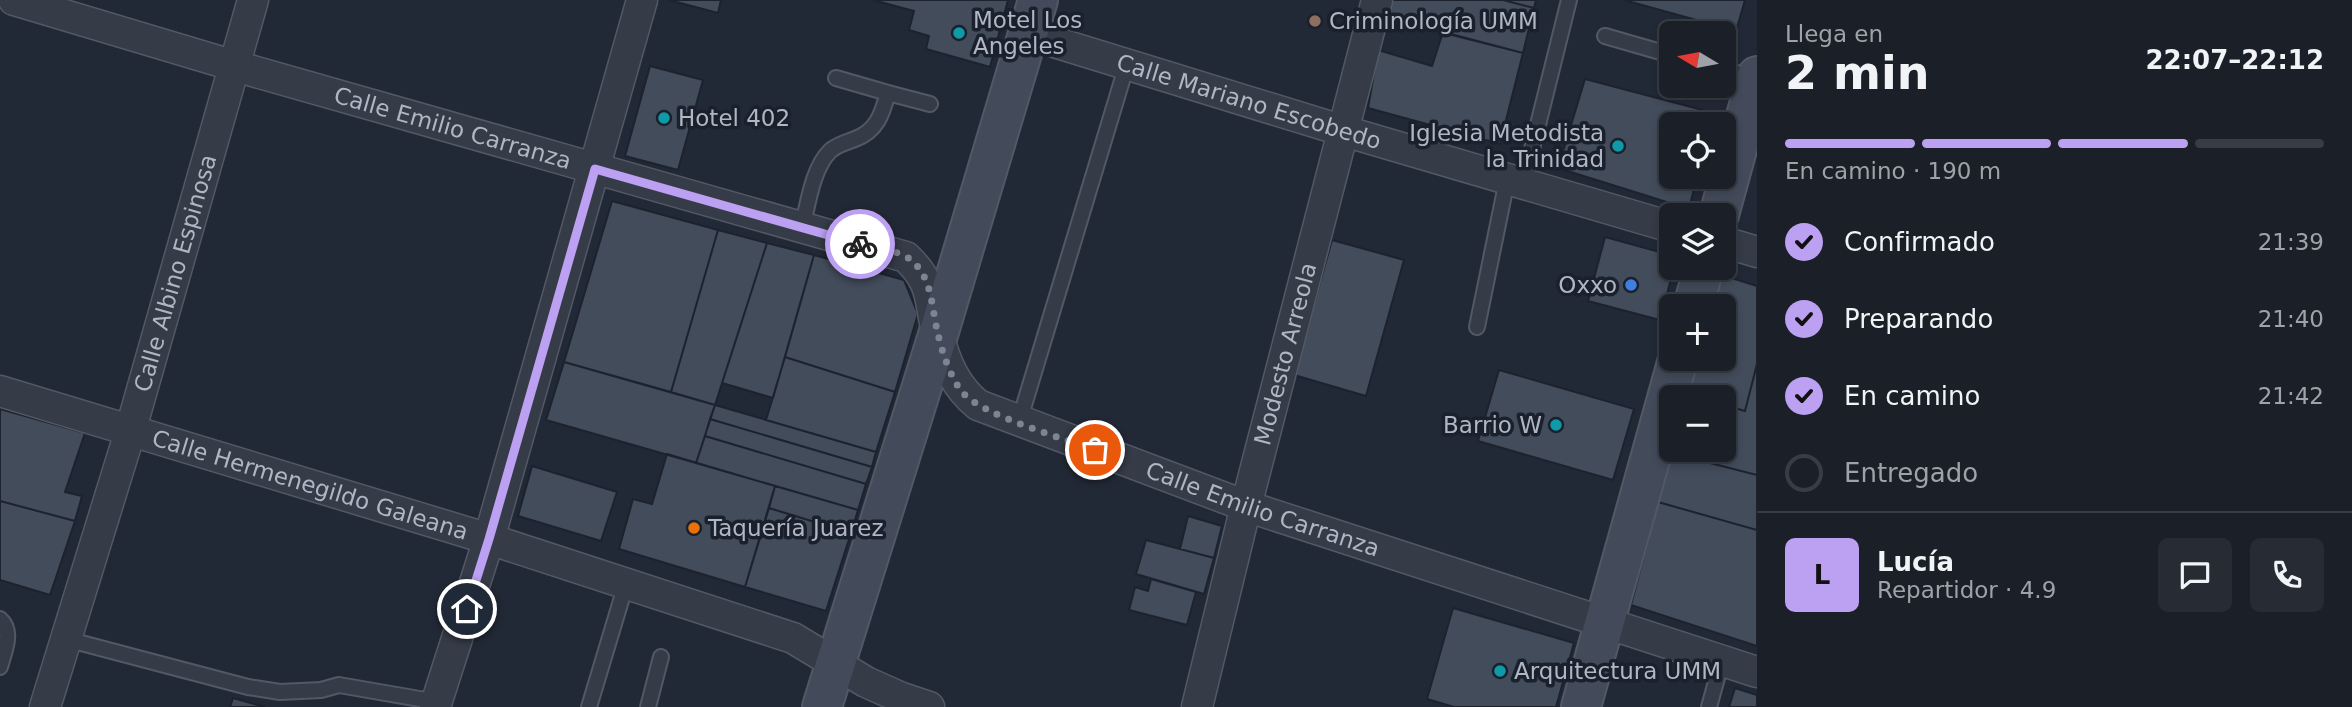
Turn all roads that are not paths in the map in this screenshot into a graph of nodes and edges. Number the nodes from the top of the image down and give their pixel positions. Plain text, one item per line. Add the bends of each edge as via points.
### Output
1 (14, 0) edge
2 (253, 0) edge
3 (642, 0) edge
4 (1377, 0) edge
5 (1569, 0) edge
6 (1033, 17) edge
7 (1605, 37) dead end
8 (1659, 52) edge
9 (1127, 64) junction
10 (235, 66) junction
11 (1736, 72) edge
12 (1757, 77) edge
13 (836, 78) dead end
14 (888, 93) junction
15 (930, 104) dead end
16 (1344, 131) junction
17 (595, 169) junction
18 (1515, 182) junction
19 (1722, 203) edge
20 (1659, 224) edge
21 (803, 228) junction
22 (1736, 245) edge
23 (1757, 251) edge
24 (1476, 327) dead end
25 (938, 335) junction
26 (1675, 371) edge
27 (0, 391) edge
28 (1019, 422) junction
29 (130, 432) junction
30 (1246, 506) junction
31 (489, 539) junction
32 (626, 584) junction
33 (0, 619) edge
34 (1604, 621) junction
35 (66, 639) junction
36 (661, 657) dead end
37 (1722, 660) junction
38 (835, 666) junction
39 (0, 667) edge
40 (1757, 672) edge
41 (436, 704) edge
42 (45, 707) edge
43 (589, 707) edge
44 (648, 707) edge
45 (822, 707) edge
46 (929, 707) edge
47 (1198, 707) edge
48 (1581, 707) edge
49 (1709, 707) edge

1 - 10 street, Calle Emilio Carranza
2 - 10 street, Calle Albino Espinosa
3 - 17 street
4 - 16 street, Modesto Arreola
5 - 18 lane
6 - 9 street, Calle Mariano Escobedo
6 - 25 main road
7 - 8 lane
9 - 16 street, Calle Mariano Escobedo
9 - 28 lane
10 - 17 street, Calle Emilio Carranza
10 - 29 street, Calle Albino Espinosa
11 - 12 lane
12 - 19 main road
13 - 14 lane
14 - 15 lane
14 - 21 lane via 876,125 864,136 831,150 824,159
16 - 18 street, Calle Mariano Escobedo
16 - 30 street, Modesto Arreola
17 - 21 street, Calle Emilio Carranza
17 - 31 street
18 - 20 street, Calle Mariano Escobedo
18 - 24 lane
21 - 25 street, Calle Emilio Carranza via 906,257 931,292
22 - 23 street
25 - 28 street, Calle Emilio Carranza via 962,392 978,405
25 - 38 main road
26 - 34 main road
27 - 29 street, Calle Hermenegildo Galeana
28 - 30 street, Calle Emilio Carranza
29 - 31 street, Calle Hermenegildo Galeana
29 - 35 street, Calle Albino Espinosa
30 - 34 street, Calle Emilio Carranza
30 - 47 street, Modesto Arreola
31 - 32 street, Calle Hermenegildo Galeana
31 - 41 street
32 - 38 street, Calle Hermenegildo Galeana via 793,638
32 - 43 lane
33 - 39 lane via 8,638
34 - 37 street, Calle Emilio Carranza
34 - 48 main road
35 - 41 lane via 248,687 280,692 339,685
35 - 42 street, Calle Albino Espinosa
36 - 44 lane
37 - 40 street, Calle Emilio Carranza
37 - 49 lane
38 - 45 main road
38 - 46 street, Calle Hermenegildo Galeana

